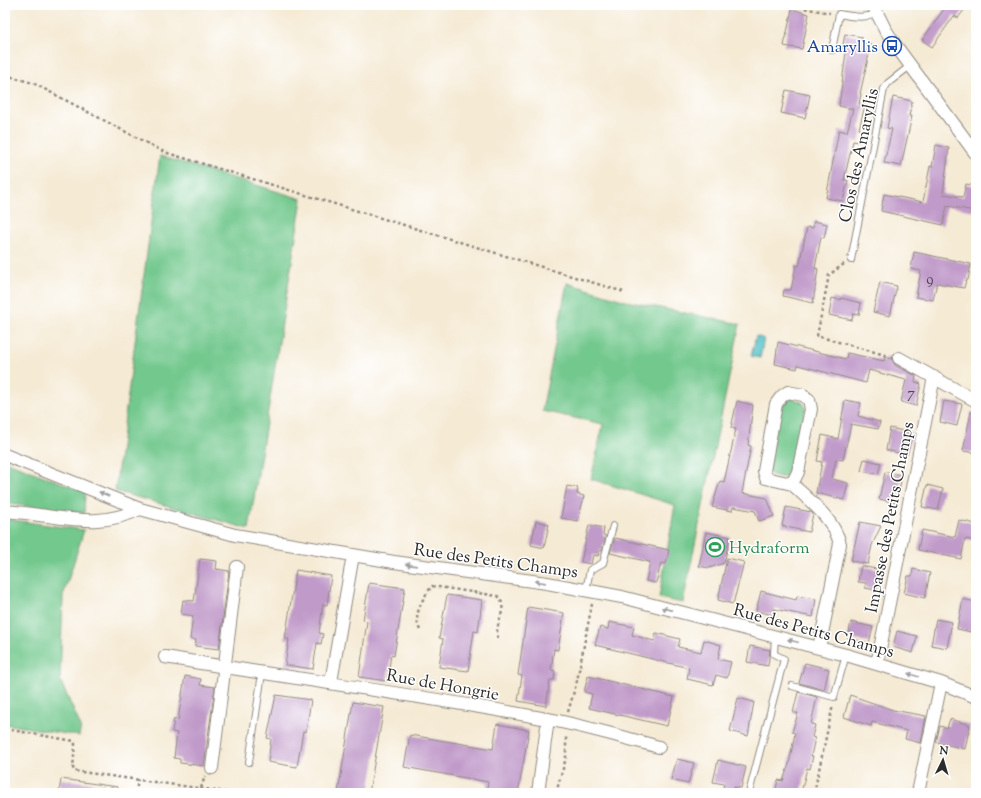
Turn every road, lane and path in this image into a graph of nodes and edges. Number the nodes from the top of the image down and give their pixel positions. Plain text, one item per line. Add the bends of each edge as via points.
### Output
1 (787, 5) edge
2 (875, 10) edge
3 (839, 14) junction
4 (832, 50) dead end
5 (910, 66) junction
6 (5, 75) edge
7 (976, 154) edge
8 (850, 260) joint
9 (624, 292) dead end
10 (899, 358) joint
11 (934, 377) junction
12 (976, 401) edge
13 (5, 455) edge
14 (792, 484) junction
15 (140, 509) junction
16 (5, 511) edge
17 (613, 526) dead end
18 (353, 556) junction
19 (237, 567) dead end
20 (591, 591) junction
21 (420, 630) dead end
22 (775, 636) junction
23 (498, 640) dead end
24 (819, 648) junction
25 (846, 656) junction
26 (166, 657) dead end
27 (877, 664) junction
28 (226, 667) junction
29 (262, 673) junction
30 (331, 682) junction
31 (941, 683) junction
32 (792, 686) dead end
33 (834, 697) junction
34 (976, 697) edge
35 (548, 719) junction
36 (566, 723) junction
37 (5, 729) edge
38 (659, 747) dead end
39 (249, 762) dead end
40 (212, 768) dead end
41 (138, 779) junction
42 (136, 793) edge
43 (230, 793) edge
44 (234, 793) edge
45 (538, 793) edge
46 (556, 793) edge
47 (748, 793) edge
48 (814, 793) edge
49 (918, 793) edge

1 - 3 path
2 - 3 lane via 866,17
2 - 5 street
3 - 4 lane
5 - 7 street
5 - 8 lane, Clos des Amaryllis via 884,89
6 - 9 path via 32,83 164,152
8 - 10 path via 829,275 817,336
10 - 11 street
11 - 12 street
11 - 27 street, Impasse des Petits Champs
15 -> 13 street, Rue des Petits Champs
14 - 14 street via 798,472 811,409 809,400 803,395 788,392 776,404 764,471 766,478
14 - 24 street via 821,511 838,535 840,544
15 - 16 street via 126,516 103,521
15 - 18 street, Rue des Petits Champs via 235,535
17 - 20 lane via 603,563 590,570
20 -> 18 street, Rue des Petits Champs
18 - 30 street
19 - 28 street
22 -> 20 street, Rue des Petits Champs
20 - 36 path
21 - 23 path via 417,625 420,602 432,586 498,596 503,607 497,624
24 -> 22 street, Rue des Petits Champs
22 - 47 lane via 774,654 784,659
24 - 25 street, Rue des Petits Champs
25 - 27 street, Rue des Petits Champs
25 - 33 lane
26 - 28 street, Rue de Hongrie
31 -> 27 street, Rue des Petits Champs
28 - 29 street, Rue de Hongrie
28 - 40 street
29 - 30 street, Rue de Hongrie
29 - 39 lane
30 - 35 street, Rue de Hongrie
31 - 34 street, Rue des Petits Champs
31 - 49 street
32 - 33 lane
33 - 48 path
35 - 36 street, Rue de Hongrie
35 - 45 street
36 - 38 street, Rue de Hongrie
36 - 46 path via 566,758
37 - 41 path via 74,741 74,771
41 - 42 path
41 - 43 path
43 - 44 path

